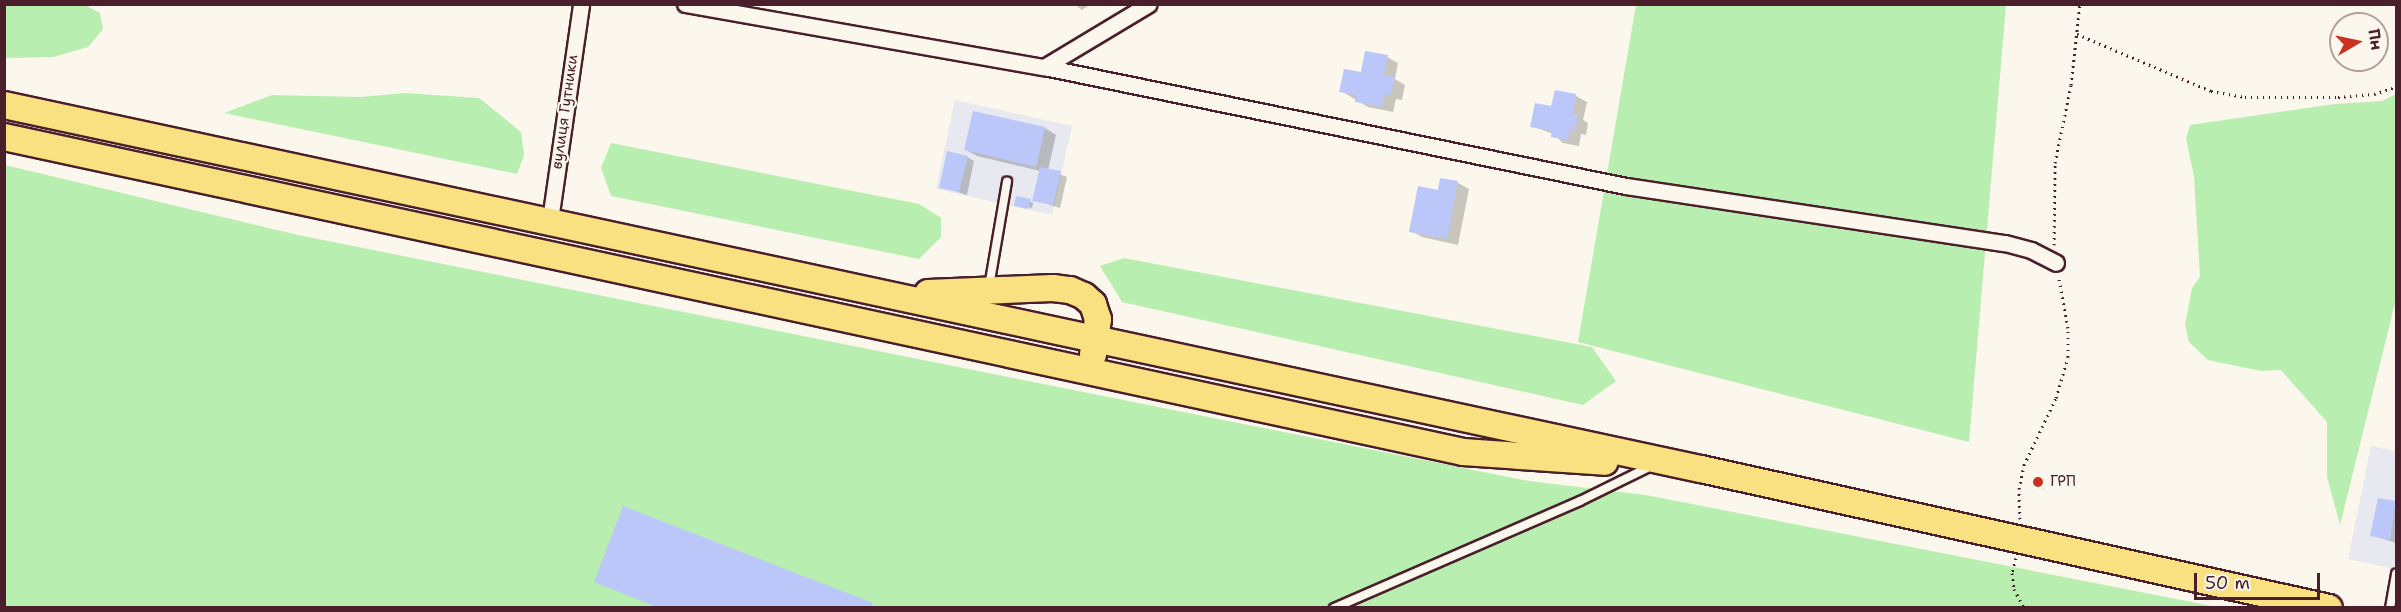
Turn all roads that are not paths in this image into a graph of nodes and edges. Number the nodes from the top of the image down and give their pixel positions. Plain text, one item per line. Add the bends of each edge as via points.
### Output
1 (581, 4) edge
2 (685, 4) edge
3 (1149, 4) edge
4 (1044, 67) junction
5 (4, 105) edge
6 (4, 137) edge
7 (1007, 182) dead end
8 (550, 220) junction
9 (2056, 263) dead end
10 (988, 290) junction
11 (892, 294) junction
12 (1097, 339) junction
13 (1088, 372) junction
14 (1652, 465) junction
15 (1701, 469) junction
16 (2397, 574) edge
17 (1334, 608) edge
18 (2329, 608) edge
19 (2390, 608) edge

1 - 8 street, вулиця Гутники
2 - 4 street
3 - 4 street
4 - 9 street via 1626,186 2005,243
5 - 8 highway
6 - 13 highway
7 - 10 lane
8 - 11 highway
10 - 11 highway
10 - 12 highway via 1053,288 1084,296 1093,304 1098,319
11 - 12 highway
12 - 13 highway
12 - 15 highway
13 - 14 highway via 1463,452
14 - 15 highway
14 - 17 lane via 1580,501
15 - 18 highway
16 - 19 lane

